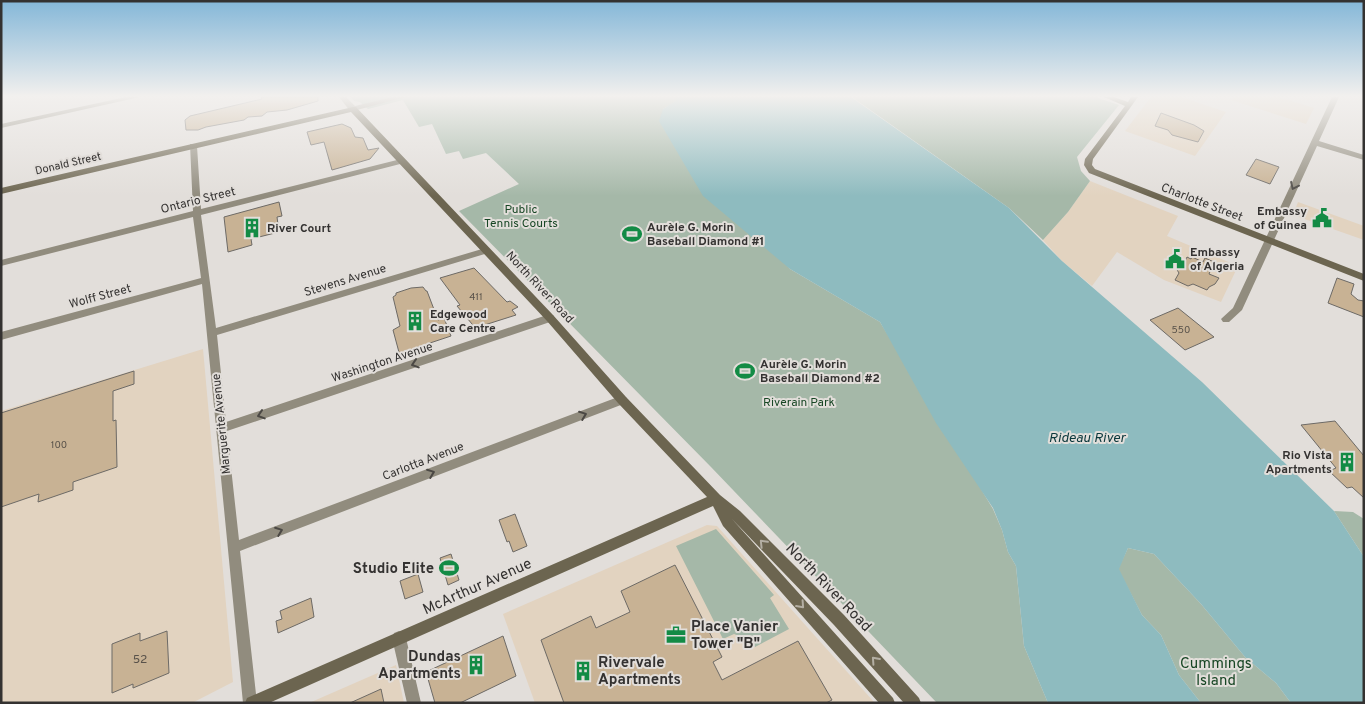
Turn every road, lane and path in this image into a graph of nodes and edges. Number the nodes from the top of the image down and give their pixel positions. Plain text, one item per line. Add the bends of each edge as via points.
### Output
1 (262, 130) edge
2 (373, 130) edge
3 (1111, 130) edge
4 (1320, 130) edge
5 (1314, 142) junction
6 (192, 146) junction
7 (1364, 158) edge
8 (401, 160) junction
9 (1, 191) edge
10 (197, 213) junction
11 (1268, 241) junction
12 (485, 251) junction
13 (1, 263) edge
14 (1364, 278) edge
15 (206, 280) junction
16 (550, 318) junction
17 (1226, 319) dead end
18 (212, 333) junction
19 (1, 336) edge
20 (622, 400) junction
21 (222, 428) junction
22 (716, 499) junction
23 (234, 548) junction
24 (399, 638) junction
25 (906, 701) edge
26 (251, 703) edge
27 (414, 703) edge
28 (888, 703) edge

1 - 6 street, Donald Street
2 - 8 street, North River Road
3 - 11 street, Charlotte Street via 1089,160 1090,168 1101,176
4 - 5 street
5 - 7 street
5 -> 11 street
6 - 9 street, Donald Street
6 - 10 street, Marguerite Avenue
8 - 10 street, Ontario Street
8 - 12 street, North River Road
10 - 13 street, Ontario Street
10 - 15 street, Marguerite Avenue
11 - 14 street, Charlotte Street
11 - 17 street via 1237,310
12 - 16 street, North River Road
12 - 18 street, Stevens Avenue
15 - 18 street, Marguerite Avenue
15 - 19 street, Wolff Street
16 - 20 street, North River Road
16 -> 21 street, Washington Avenue
18 - 21 street, Marguerite Avenue
20 - 22 street, North River Road
23 -> 20 street, Carlotta Avenue
21 - 23 street, Marguerite Avenue
22 - 24 street, McArthur Avenue
25 -> 22 street, North River Road via 839,620 736,515
22 -> 28 street, North River Road via 727,522
23 - 26 street, Marguerite Avenue
24 - 26 street, McArthur Avenue
24 - 27 street

